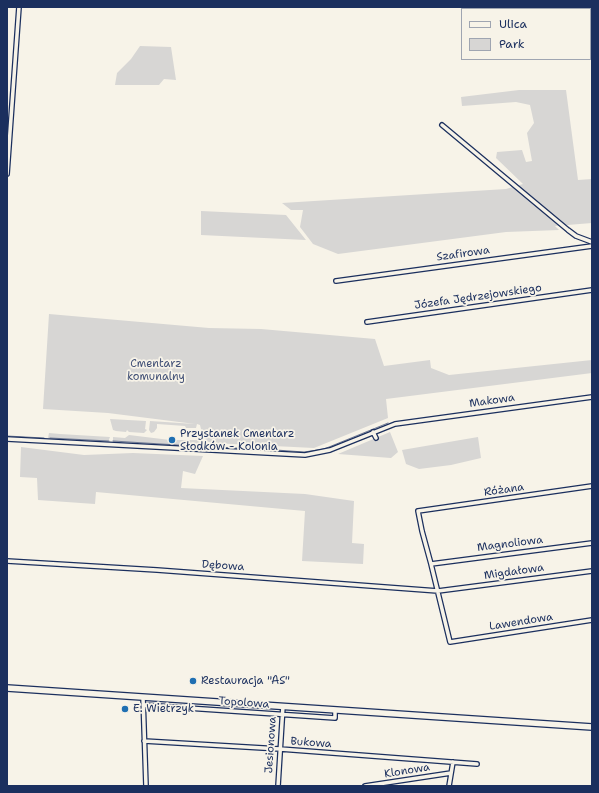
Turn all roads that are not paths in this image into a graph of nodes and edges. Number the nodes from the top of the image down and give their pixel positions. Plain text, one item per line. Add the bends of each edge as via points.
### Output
1 (18, 7) edge
2 (442, 125) dead end
3 (7, 174) edge
4 (592, 242) edge
5 (592, 246) edge
6 (336, 281) dead end
7 (592, 290) edge
8 (367, 322) dead end
9 (592, 397) edge
10 (373, 432) junction
11 (376, 438) dead end
12 (7, 439) edge
13 (260, 448) dead end
14 (260, 452) junction
15 (592, 486) edge
16 (592, 543) edge
17 (7, 561) edge
18 (431, 564) junction
19 (592, 571) edge
20 (438, 591) junction
21 (592, 620) edge
22 (7, 688) edge
23 (143, 697) junction
24 (143, 705) junction
25 (283, 706) junction
26 (335, 710) junction
27 (282, 714) junction
28 (592, 727) edge
29 (144, 741) junction
30 (280, 749) junction
31 (453, 762) junction
32 (477, 764) dead end
33 (451, 773) junction
34 (146, 786) edge
35 (278, 786) edge
36 (365, 786) edge
37 (449, 786) edge

1 - 3 street
2 - 4 street via 568,230
5 - 6 street, Szafirowa
7 - 8 street, Józefa Jędrzejowskiego
9 - 10 street, Makowa via 395,424
10 - 11 street
10 - 14 street, Makowa via 318,453 305,455
12 - 14 street, Makowa
13 - 14 street
15 - 18 street, Różana via 418,511
16 - 18 street, Magnoliowa
17 - 20 street, Dębowa
18 - 20 street
19 - 20 street, Migdałowa
20 - 21 street, Lawendowa via 450,642
22 - 23 main road
23 - 24 street
23 - 25 main road
24 - 27 street, Topolowa
24 - 29 street
25 - 26 main road
25 - 27 street, Jesionowa
26 - 27 street, Topolowa via 334,718
26 - 28 main road
27 - 30 street, Jesionowa
29 - 30 street, Bukowa
29 - 34 street
30 - 31 street, Bukowa
30 - 35 street, Jesionowa
31 - 32 street, Bukowa
31 - 33 street
33 - 36 street, Klonowa
33 - 37 street

